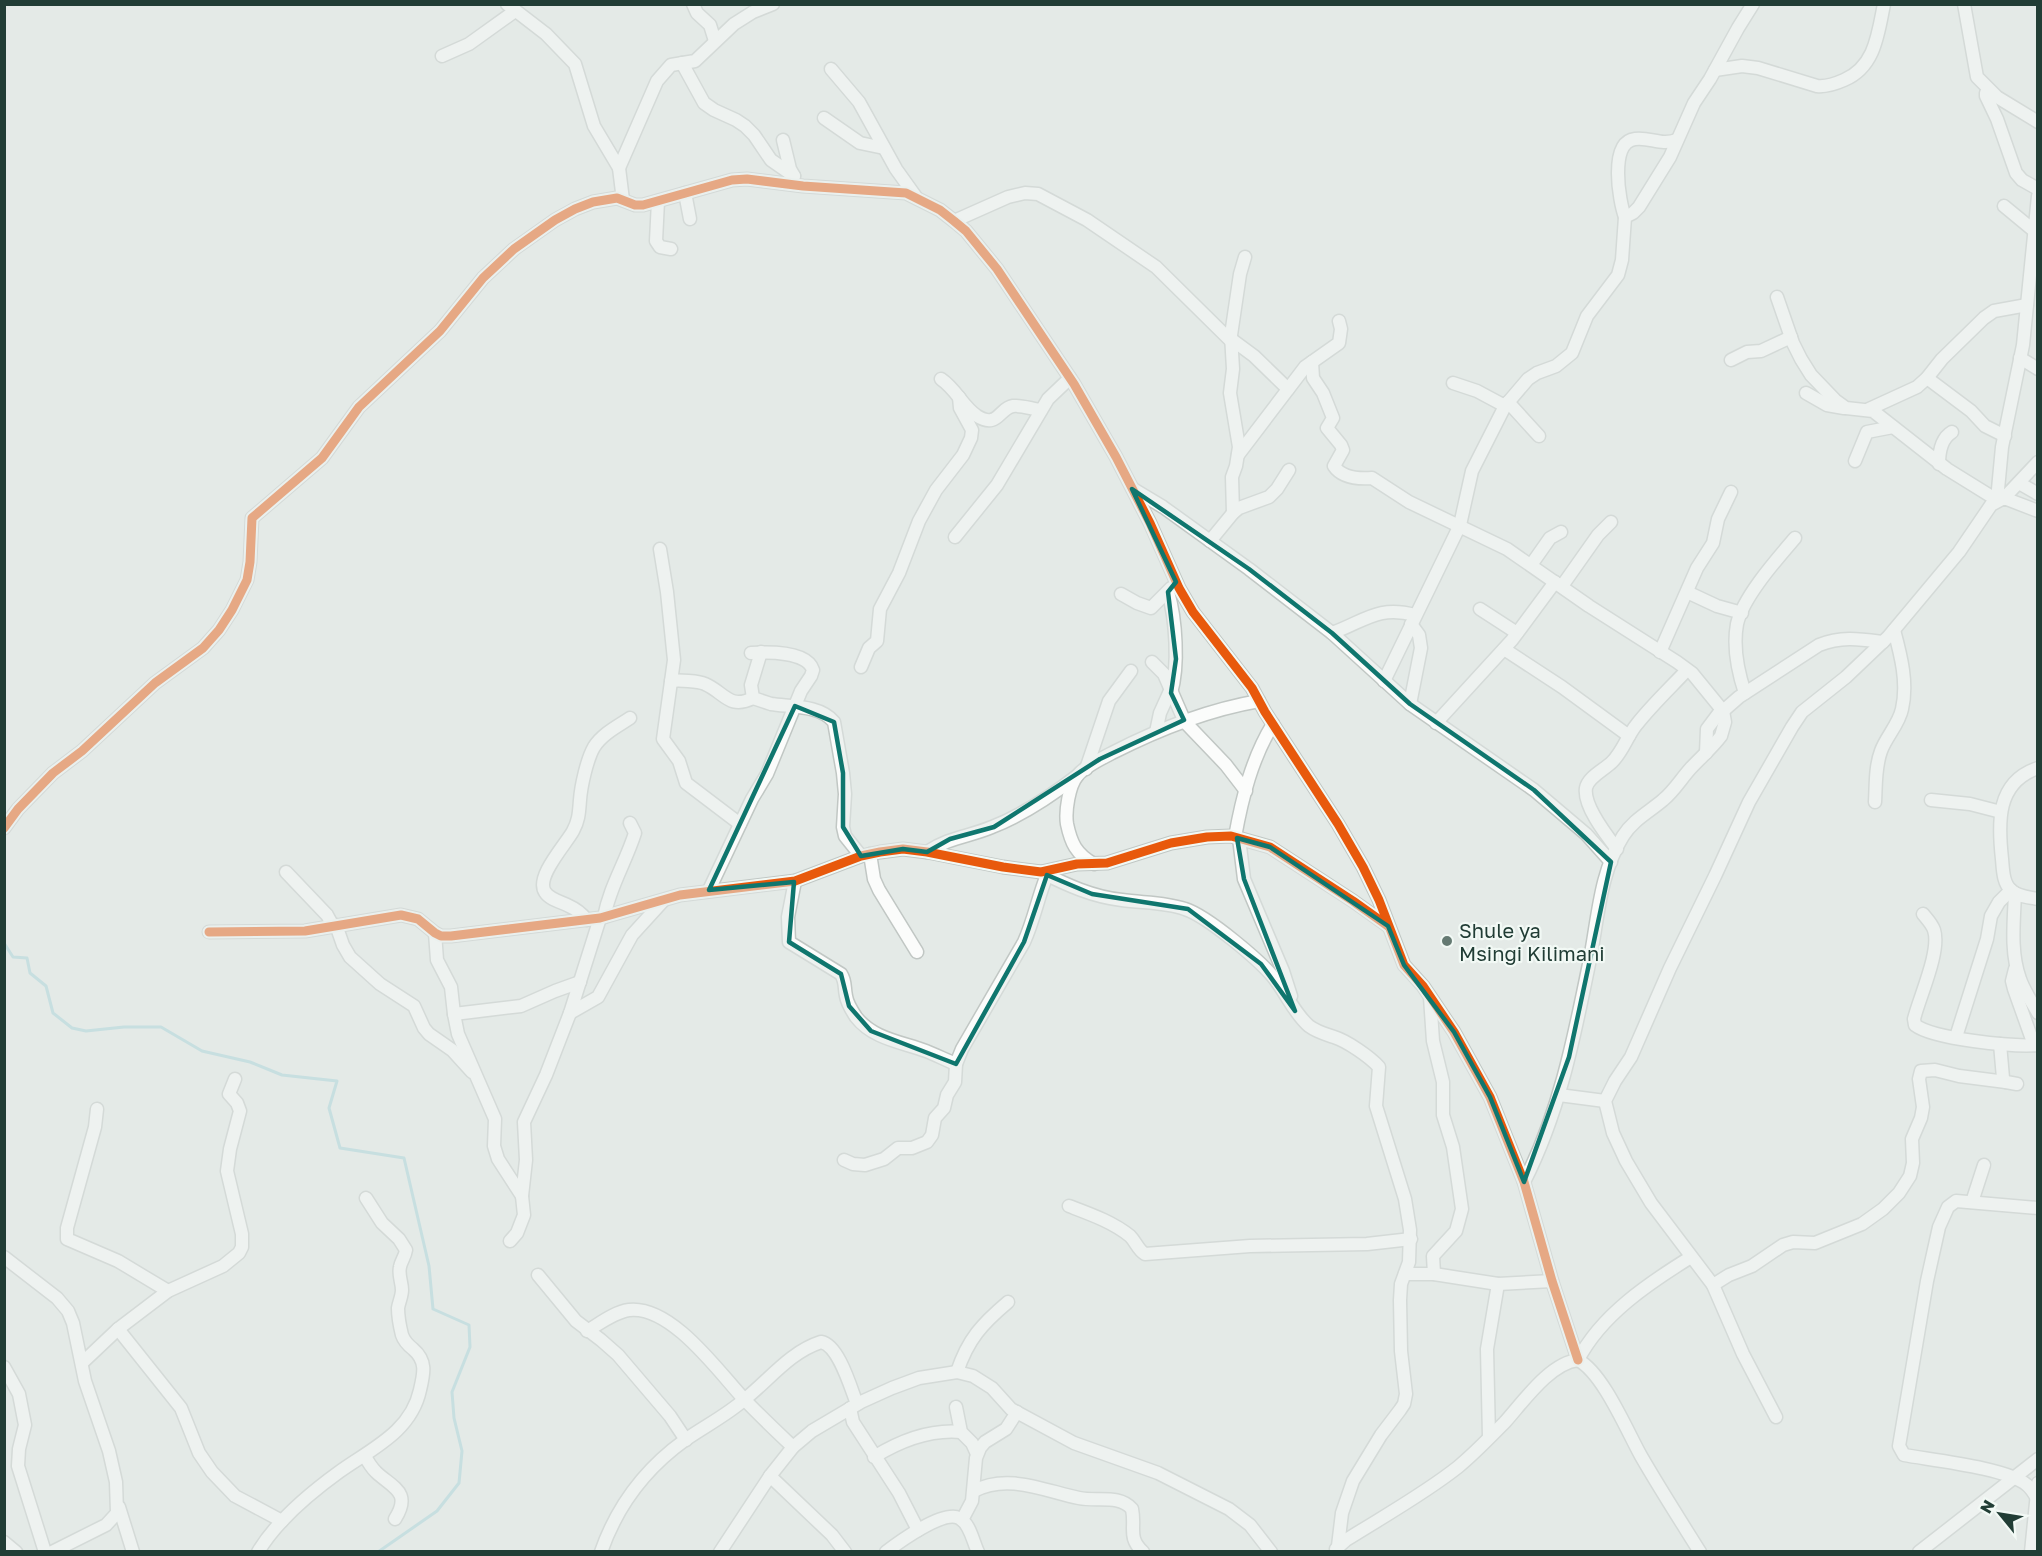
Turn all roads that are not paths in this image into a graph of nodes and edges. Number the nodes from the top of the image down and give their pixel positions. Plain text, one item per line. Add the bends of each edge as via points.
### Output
1 (693, 4) edge
2 (774, 4) edge
3 (1754, 4) edge
4 (1884, 4) edge
5 (1964, 4) edge
6 (511, 8) edge
7 (715, 41) junction
8 (442, 56) dead end
9 (682, 63) junction
10 (831, 69) dead end
11 (1715, 70) junction
12 (1989, 90) junction
13 (824, 118) dead end
14 (2037, 122) edge
15 (783, 140) dead end
16 (1677, 140) junction
17 (884, 148) junction
18 (619, 168) junction
19 (794, 176) junction
20 (803, 186) junction
21 (2037, 189) edge
22 (685, 193) junction
23 (915, 197) junction
24 (623, 200) junction
25 (658, 201) junction
26 (2037, 205) edge
27 (1625, 217) junction
28 (690, 219) dead end
29 (954, 220) junction
30 (2033, 230) junction
31 (671, 249) dead end
32 (1245, 257) dead end
33 (1777, 297) dead end
34 (2026, 305) junction
35 (1339, 321) dead end
36 (1791, 337) junction
37 (1231, 340) junction
38 (2020, 358) junction
39 (1731, 360) dead end
40 (1312, 362) junction
41 (2037, 369) edge
42 (1070, 378) junction
43 (1927, 378) junction
44 (941, 379) dead end
45 (1453, 383) dead end
46 (1288, 389) junction
47 (1806, 393) dead end
48 (959, 397) junction
49 (1506, 404) junction
50 (1846, 408) junction
51 (1869, 409) junction
52 (1041, 410) junction
53 (1893, 427) junction
54 (1952, 432) dead end
55 (1539, 436) dead end
56 (2005, 436) junction
57 (1238, 456) junction
58 (1855, 461) dead end
59 (2037, 462) edge
60 (1939, 464) junction
61 (1289, 470) dead end
62 (2019, 483) junction
63 (1132, 489) junction
64 (1731, 492) dead end
65 (2037, 494) edge
66 (2001, 499) junction
67 (2037, 511) edge
68 (1233, 513) junction
69 (1611, 522) dead end
70 (1460, 525) junction
71 (1561, 531) dead end
72 (955, 537) dead end
73 (1795, 538) dead end
74 (1210, 541) junction
75 (660, 549) dead end
76 (1531, 565) junction
77 (1558, 584) junction
78 (1172, 587) junction
79 (1687, 592) junction
80 (1121, 594) dead end
81 (1480, 609) dead end
82 (1742, 613) junction
83 (1413, 620) junction
84 (1894, 630) junction
85 (1332, 633) junction
86 (1517, 633) junction
87 (1883, 642) junction
88 (1504, 650) junction
89 (1660, 652) junction
90 (1152, 662) dead end
91 (861, 667) dead end
92 (1687, 670) junction
93 (1131, 671) dead end
94 (671, 681) junction
95 (1384, 681) junction
96 (1171, 692) junction
97 (1745, 693) junction
98 (753, 698) junction
99 (1259, 700) junction
100 (1410, 704) junction
101 (795, 706) junction
102 (1722, 710) junction
103 (630, 718) dead end
104 (1183, 720) junction
105 (1436, 723) junction
106 (1273, 724) junction
107 (1156, 732) junction
108 (1629, 736) junction
109 (2037, 768) edge
110 (1082, 773) junction
111 (1246, 790) junction
112 (1931, 800) dead end
113 (1875, 802) dead end
114 (2001, 812) junction
115 (630, 823) dead end
116 (740, 824) junction
117 (4, 828) edge
118 (1237, 838) junction
119 (1617, 849) junction
120 (927, 852) junction
121 (865, 855) junction
122 (1611, 862) junction
123 (1095, 864) junction
124 (286, 872) dead end
125 (1044, 873) junction
126 (795, 880) junction
127 (709, 891) junction
128 (2013, 892) junction
129 (2037, 899) edge
130 (664, 900) junction
131 (1923, 914) dead end
132 (597, 918) junction
133 (335, 925) junction
134 (1388, 926) junction
135 (209, 932) dead end
136 (435, 933) junction
137 (917, 952) dead end
138 (2017, 965) junction
139 (580, 982) junction
140 (1430, 996) junction
141 (1295, 1011) junction
142 (570, 1013) junction
143 (2037, 1013) edge
144 (454, 1014) junction
145 (1956, 1037) junction
146 (2000, 1044) junction
147 (2036, 1045) edge
148 (956, 1064) junction
149 (478, 1078) junction
150 (235, 1079) dead end
151 (1559, 1095) junction
152 (1605, 1101) junction
153 (98, 1110) dead end
154 (844, 1160) dead end
155 (1984, 1165) dead end
156 (1524, 1182) junction
157 (522, 1196) junction
158 (366, 1198) dead end
159 (1972, 1202) junction
160 (1069, 1206) dead end
161 (2037, 1208) edge
162 (1411, 1239) junction
163 (510, 1241) dead end
164 (4, 1257) edge
165 (1691, 1257) junction
166 (1405, 1274) junction
167 (1434, 1274) junction
168 (538, 1275) dead end
169 (1552, 1281) junction
170 (1498, 1284) junction
171 (1713, 1285) junction
172 (168, 1291) junction
173 (1008, 1302) dead end
174 (118, 1329) junction
175 (587, 1331) junction
176 (1578, 1360) junction
177 (81, 1363) junction
178 (4, 1367) edge
179 (957, 1372) junction
180 (745, 1400) junction
181 (853, 1406) junction
182 (956, 1407) dead end
183 (1017, 1412) junction
184 (1776, 1417) dead end
185 (961, 1432) junction
186 (1489, 1437) junction
187 (686, 1440) junction
188 (793, 1447) junction
189 (977, 1454) junction
190 (365, 1456) junction
191 (874, 1457) junction
192 (2037, 1459) edge
193 (770, 1476) junction
194 (2015, 1478) junction
195 (2037, 1483) edge
196 (974, 1491) junction
197 (2037, 1499) edge
198 (118, 1506) junction
199 (395, 1519) dead end
200 (962, 1520) junction
201 (282, 1521) junction
202 (918, 1530) junction
203 (4, 1542) edge
204 (1335, 1549) edge
205 (16, 1551) edge
206 (45, 1551) edge
207 (52, 1551) edge
208 (133, 1551) edge
209 (258, 1551) edge
210 (601, 1551) edge
211 (720, 1551) edge
212 (845, 1551) edge
213 (886, 1551) edge
214 (978, 1551) edge
215 (1143, 1551) edge
216 (1271, 1551) edge
217 (1700, 1551) edge
218 (1919, 1551) edge
219 (2031, 1551) edge

1 - 7 street via 710,25
2 - 7 street via 753,12
3 - 11 street
4 - 11 street via 1873,53 1854,76 1824,87 1758,68
5 - 12 street via 1977,77
6 - 8 street via 469,44
6 - 18 street via 546,34 575,64 594,126
7 - 9 street via 694,61
9 - 18 street via 671,65 657,81
9 - 19 street via 704,103 745,126 771,160
10 - 17 street via 859,102
11 - 16 street
12 - 14 street
12 - 21 street via 1986,96 2016,172
13 - 17 street via 860,143
15 - 19 street
16 - 27 street via 1639,207
16 - 27 street via 1660,144 1638,139 1623,145 1618,190
17 - 23 street
18 - 24 street
19 - 20 street
20 - 22 street via 747,179
20 - 23 street via 906,193
22 - 25 street
22 - 28 street
23 - 29 street
24 - 25 street via 635,205
24 - 117 street via 609,198 555,220 514,249 483,278 440,331 359,407 322,458 252,518 247,580 232,610 203,648 155,683 53,773
25 - 31 street via 656,241 660,248
26 - 30 street
26 - 30 street via 2008,210
27 - 49 street via 1618,275 1593,307 1572,353 1556,366 1528,379
29 - 37 street via 1008,197 1038,194 1087,220 1156,267
29 - 42 street via 997,269
30 - 34 street
32 - 37 street
33 - 36 street
34 - 38 street
34 - 43 street via 1989,314
35 - 40 street via 1339,343
36 - 39 street
36 - 50 street via 1811,375
37 - 46 street
37 - 57 street via 1230,393
38 - 41 street
38 - 56 street
40 - 46 street
40 - 70 street via 1313,378 1333,418 1327,428 1341,445 1336,470 1359,480 1372,478 1409,502
42 - 52 street
42 - 63 street
43 - 51 street via 1917,387
43 - 56 street via 1985,426
44 - 48 street
45 - 49 street
46 - 57 street
47 - 50 street via 1827,405
48 - 52 street via 971,412 988,420 1014,406
48 - 91 street via 960,408 972,430 971,438 916,527 880,609 876,641
49 - 55 street
49 - 70 street via 1472,471
50 - 51 street
51 - 53 street
52 - 72 street via 997,485
53 - 58 street via 1868,432
53 - 60 street
54 - 60 street via 1943,443
56 - 66 street
57 - 68 street via 1232,477
59 - 62 street
60 - 66 street
61 - 68 street via 1269,497
62 - 65 street
62 - 66 street
63 - 74 street
63 - 78 street via 1150,522
64 - 79 street via 1713,543
66 - 67 street
66 - 84 street via 1983,514 1959,552
68 - 74 street
69 - 77 street
70 - 76 street
70 - 83 street
71 - 76 street via 1550,538
73 - 82 street via 1757,586
74 - 85 street
75 - 94 street via 674,646
76 - 77 street
77 - 86 street
77 - 89 street
78 - 80 street via 1151,608
78 - 96 street via 1176,659
78 - 99 street
79 - 82 street
79 - 89 street
81 - 86 street
82 - 97 street via 1736,647
83 - 85 street via 1391,611 1378,613
83 - 95 street
83 - 100 street via 1421,648
84 - 87 street
84 - 113 street via 1903,662 1904,696 1902,711 1877,762
85 - 95 street
86 - 88 street
87 - 97 street via 1831,640
87 - 152 street via 1802,712 1791,727 1749,802 1631,1057
88 - 105 street
88 - 108 street
89 - 92 street
90 - 96 street via 1164,674
92 - 102 street
92 - 108 street
93 - 110 street via 1109,701
94 - 98 street via 706,684 733,702
94 - 116 street via 663,739 679,761 686,783
95 - 100 street
96 - 104 street
96 - 107 street
97 - 102 street
98 - 101 street
98 - 101 street via 756,652 776,652 811,665 812,676
99 - 104 street
99 - 106 street
100 - 105 street
101 - 116 street via 767,774
101 - 121 street via 822,713 834,722 843,773 845,836
102 - 119 street via 1724,730 1664,799 1638,818
103 - 132 street via 599,740 593,749 579,818 544,881 547,894
104 - 107 street
104 - 111 street
105 - 122 street via 1534,790 1586,834
106 - 111 street via 1258,751
106 - 134 street via 1363,867
107 - 110 street via 1100,759
108 - 119 street via 1613,761 1586,787 1594,815
109 - 114 street via 2012,785
110 - 120 street via 994,827 950,839
110 - 123 street via 1065,816 1073,847
111 - 118 street
112 - 114 street
114 - 128 street via 2003,875
115 - 132 street via 634,833 623,867
116 - 127 street
118 - 123 street via 1207,837 1171,843
118 - 134 street via 1270,848
118 - 141 street via 1244,879 1283,971
119 - 122 street
120 - 121 street via 903,849
120 - 125 street
121 - 126 street
121 - 137 street via 879,890
122 - 151 street
123 - 125 street via 1077,864
124 - 133 street
125 - 141 street via 1092,894 1188,909 1261,964
125 - 148 street via 1024,942
126 - 127 street
126 - 148 street via 788,917 789,942 841,974 849,1006 871,1031
127 - 130 street
128 - 129 street
128 - 138 street
128 - 145 street via 1999,902 1991,916
130 - 132 street
130 - 142 street via 632,935 598,997
131 - 145 street via 1935,931 1935,943 1915,1025
132 - 136 street via 451,936
132 - 139 street
133 - 135 street via 305,931
133 - 136 street via 407,915
133 - 149 street via 350,957 380,984 414,1006 429,1034 452,1050
134 - 140 street via 1404,965
136 - 144 street via 437,960 451,987
138 - 143 street
138 - 147 street via 2014,989
139 - 142 street
139 - 144 street via 521,1006
140 - 156 street via 1455,1032 1490,1097
140 - 167 street via 1433,1041 1443,1082 1443,1115 1455,1154 1462,1209 1456,1231 1433,1256
141 - 162 street via 1313,1029 1337,1038 1379,1067 1376,1106 1406,1199
142 - 157 street via 524,1122 526,1160
144 - 149 street via 458,1034
145 - 146 street
146 - 147 street
146 - 171 street via 2002,1076 2011,1083 1921,1071 1922,1118 1912,1139 1910,1176 1883,1209 1862,1224 1815,1243 1782,1245
148 - 154 street via 955,1082 927,1142 898,1148 884,1159 865,1165
149 - 157 street via 495,1119 494,1146 498,1159
150 - 172 street via 229,1094 240,1111 226,1171 242,1247 223,1266
151 - 152 street
151 - 156 street
152 - 165 street via 1612,1133 1626,1161
153 - 172 street via 67,1239 118,1261
155 - 159 street
156 - 169 street
157 - 163 street via 524,1215
158 - 190 street via 406,1250 400,1269 401,1330 405,1342 419,1354 425,1368 419,1394 405,1423
159 - 161 street
159 - 194 street via 1956,1201 1948,1207 1939,1227 1899,1446 1904,1455
160 - 162 street via 1121,1230 1145,1254
162 - 166 street
164 - 177 street via 65,1306 77,1335
165 - 171 street
165 - 176 street via 1604,1322
166 - 167 street
166 - 204 street via 1400,1307 1404,1404 1353,1481
167 - 170 street
168 - 175 street
169 - 170 street
169 - 176 street
170 - 186 street via 1486,1349
171 - 184 street
172 - 174 street
173 - 179 street via 975,1333
174 - 177 street
174 - 201 street via 181,1408 199,1453 212,1472 235,1496
175 - 180 street via 628,1310 653,1316 687,1335
175 - 187 street via 618,1355
176 - 186 street via 1563,1364 1547,1376
176 - 217 street via 1603,1388
177 - 198 street via 109,1451
178 - 206 street via 19,1394 25,1425 18,1466
179 - 181 street via 919,1378
179 - 183 street via 989,1386
180 - 181 street via 800,1351 821,1342 837,1356
180 - 187 street
180 - 188 street
181 - 188 street
181 - 191 street via 853,1422
182 - 185 street
183 - 189 street via 1006,1429 985,1442
183 - 216 street via 1080,1446 1158,1473 1221,1505 1244,1519
185 - 189 street
185 - 191 street via 917,1437
186 - 204 street via 1428,1489
187 - 210 street via 660,1460 622,1505
188 - 193 street
189 - 196 street
190 - 199 street via 375,1471 397,1488 402,1501
190 - 201 street
191 - 202 street
192 - 194 street
193 - 211 street
193 - 212 street
194 - 197 street via 2027,1485
194 - 218 street
195 - 197 street
196 - 200 street
196 - 215 street via 993,1484 1023,1485 1081,1499 1123,1502 1132,1509 1132,1536
197 - 219 street
198 - 207 street via 116,1517 106,1525
198 - 208 street
200 - 202 street via 948,1517
200 - 214 street
201 - 209 street
202 - 213 street
203 - 205 street

